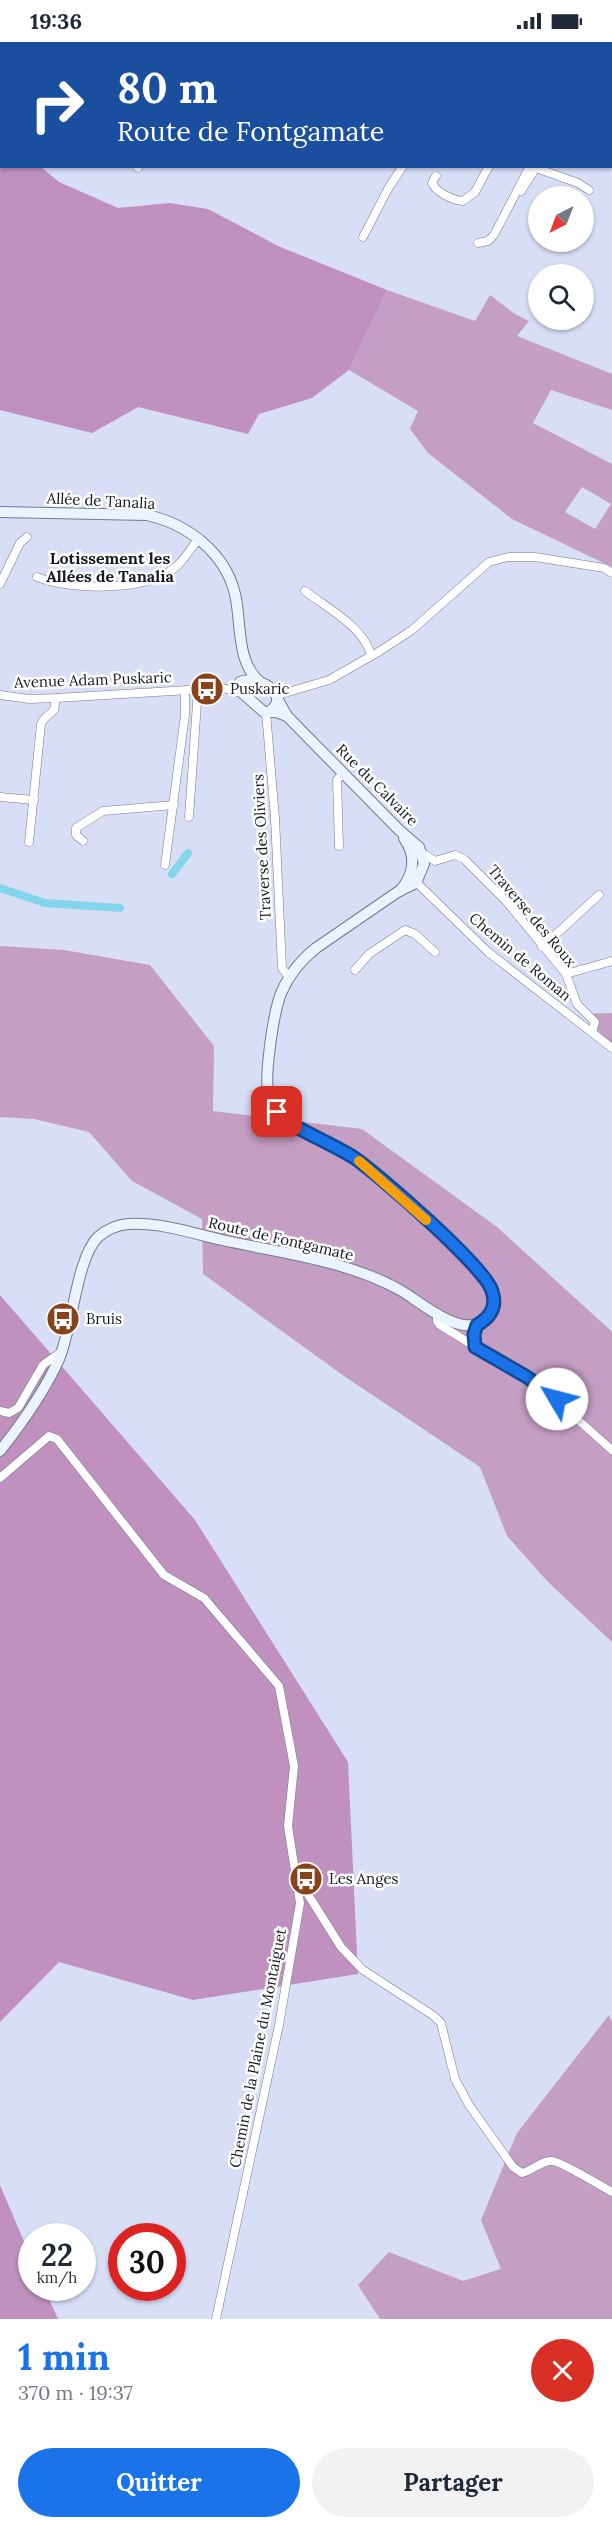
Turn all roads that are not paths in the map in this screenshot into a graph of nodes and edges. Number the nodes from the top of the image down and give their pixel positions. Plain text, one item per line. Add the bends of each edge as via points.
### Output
1 (402, 168) edge
2 (488, 168) edge
3 (533, 168) edge
4 (537, 168) edge
5 (436, 176) dead end
6 (583, 186) edge
7 (363, 237) dead end
8 (477, 243) dead end
9 (0, 512) edge
10 (27, 537) dead end
11 (198, 538) junction
12 (0, 561) edge
13 (9, 564) junction
14 (612, 573) edge
15 (37, 577) dead end
16 (0, 584) edge
17 (305, 591) dead end
18 (370, 655) junction
19 (248, 666) junction
20 (241, 681) junction
21 (262, 684) junction
22 (223, 688) junction
23 (198, 689) junction
24 (185, 690) junction
25 (241, 693) junction
26 (0, 695) edge
27 (56, 698) junction
28 (278, 698) junction
29 (268, 712) junction
30 (287, 716) junction
31 (343, 772) junction
32 (0, 797) edge
33 (34, 800) junction
34 (174, 805) junction
35 (189, 817) dead end
36 (399, 830) junction
37 (82, 841) dead end
38 (29, 842) dead end
39 (339, 846) dead end
40 (422, 853) junction
41 (165, 865) dead end
42 (414, 878) junction
43 (599, 895) dead end
44 (542, 946) junction
45 (435, 952) dead end
46 (612, 961) edge
47 (355, 970) dead end
48 (566, 974) junction
49 (289, 977) junction
50 (593, 1030) junction
51 (612, 1048) edge
52 (437, 1313) junction
53 (477, 1325) junction
54 (475, 1347) junction
55 (62, 1351) junction
56 (0, 1411) edge
57 (612, 1450) edge
58 (0, 1451) edge
59 (0, 1478) edge
60 (297, 1887) junction
61 (612, 2192) edge
62 (216, 2319) edge

1 - 7 street
2 - 5 street via 475,192 463,201 433,187
3 - 8 street via 494,235
4 - 6 street
9 - 11 street, Allée de Tanalia via 147,515 176,524
10 - 13 street
11 - 15 street via 178,566 150,581 92,587
11 - 19 street, Allée de Tanalia via 216,556 234,591
12 - 13 street
13 - 16 street
14 - 18 street via 604,568 535,557 489,562 412,630
17 - 18 street via 361,634
18 - 28 street via 329,680
19 - 20 street
19 - 21 street, Allée de Tanalia
20 - 21 street
20 - 22 street, Avenue Adam Puskaric
20 - 25 street
21 - 28 street
22 - 23 street, Avenue Adam Puskaric
22 - 25 street, Avenue Adam Puskaric
23 - 24 street, Avenue Adam Puskaric
23 - 35 street
24 - 27 street, Avenue Adam Puskaric
24 - 34 street
25 - 29 street
26 - 27 street, Avenue Adam Puskaric
27 - 33 street via 54,710 41,724
28 - 29 street
28 - 30 street, Rue du Calvaire
29 - 30 street, Rue du Calvaire
29 - 49 street, Traverse des Oliviers via 282,968
30 - 31 street, Rue du Calvaire
31 - 36 street, Rue du Calvaire
31 - 39 street via 337,780
32 - 33 street
33 - 38 street
34 - 37 street via 103,811 76,828
34 - 41 street
36 - 40 street, Rue du Calvaire
36 - 42 street via 411,849
40 - 42 street via 423,870
40 - 44 street, Traverse des Roux via 435,861 455,855 464,859 506,901
42 - 49 street via 316,948
42 - 50 street, Chemin de Roman via 488,952
43 - 44 street
44 - 48 street, Traverse des Roux
45 - 47 street via 405,930 369,954
46 - 48 street
48 - 50 street, Traverse des Roux via 577,1004 595,1023
49 - 53 street via 281,993 271,1044 269,1099 288,1122 369,1168 476,1267 492,1289 494,1300 486,1320
50 - 51 street, Chemin de Roman
52 - 53 street, Route de Fontgamate via 455,1323
52 - 54 street via 440,1325
52 - 55 street, Route de Fontgamate via 400,1290 338,1265 162,1227 126,1224 111,1228 89,1248
53 - 54 street
54 - 57 street via 541,1386
55 - 56 street via 43,1365 18,1408 9,1413
55 - 58 street, Route de Fontgamate via 52,1374
59 - 60 street, Chemin de la Plaine du Montaiguet via 49,1436 57,1439 164,1575 204,1598 279,1686 294,1766 288,1826
60 - 61 street via 304,1888 341,1947 363,1970 441,2023 455,2079 513,2167 522,2173 553,2161
60 - 62 street, Chemin de la Plaine du Montaiguet via 300,1903 279,2025

